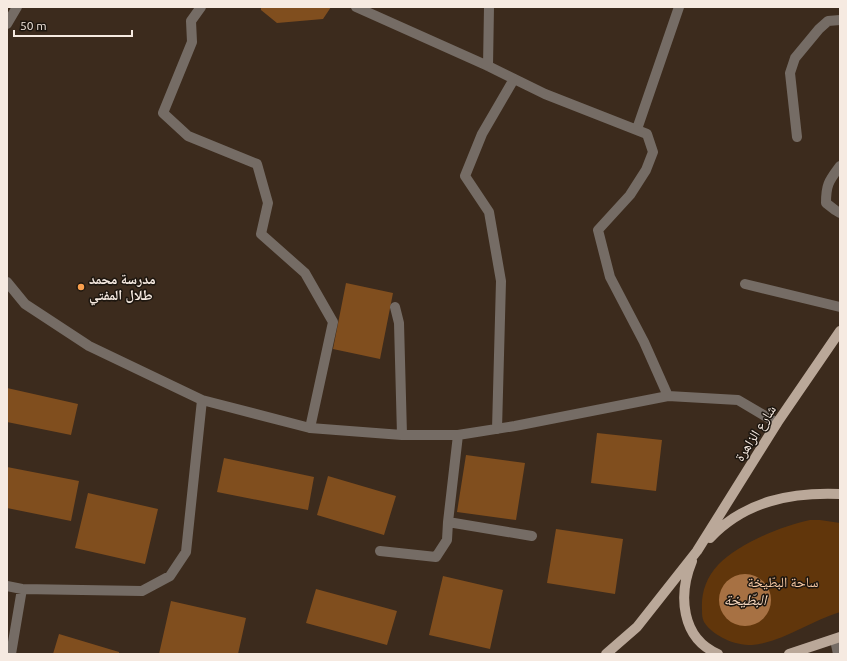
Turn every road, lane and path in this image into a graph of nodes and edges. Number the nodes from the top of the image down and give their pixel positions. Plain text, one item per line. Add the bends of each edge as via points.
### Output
1 (17, 7) edge
2 (201, 7) edge
3 (356, 7) edge
4 (488, 7) edge
5 (679, 7) edge
6 (840, 20) edge
7 (7, 24) edge
8 (488, 66) junction
9 (514, 79) junction
10 (637, 129) junction
11 (797, 137) dead end
12 (840, 166) edge
13 (840, 213) edge
14 (7, 282) edge
15 (745, 284) dead end
16 (394, 306) dead end
17 (840, 307) edge
18 (840, 331) edge
19 (668, 396) junction
20 (202, 400) junction
21 (777, 423) junction
22 (310, 428) junction
23 (497, 429) junction
24 (458, 435) junction
25 (402, 436) junction
26 (840, 494) edge
27 (448, 522) junction
28 (532, 536) dead end
29 (380, 551) dead end
30 (696, 551) junction
31 (7, 586) edge
32 (22, 589) junction
33 (837, 639) edge
34 (714, 653) edge
35 (11, 654) edge
36 (606, 654) edge
37 (789, 654) edge
38 (838, 654) edge

1 - 7 street
2 - 22 street via 191,20 192,42 163,113 188,136 257,164 268,203 261,234 305,273 333,322
3 - 8 street
4 - 8 street
5 - 10 street
6 - 11 street via 828,21 795,58 790,73
8 - 9 street
9 - 10 street via 545,94
9 - 23 street via 482,134 465,176 489,212 501,281
10 - 19 street via 647,134 653,152 646,170 630,195 598,230 610,277 644,342
12 - 13 street via 828,183 826,203
14 - 20 street via 25,304 89,346
15 - 17 street
16 - 25 street via 399,323
18 - 21 main road, شارع الزاهرة
19 - 21 street via 738,400
19 - 23 street
20 - 22 street
20 - 32 street via 186,552 170,576 142,591
21 - 30 main road, شارع الزاهرة
22 - 25 street
23 - 24 street
24 - 25 street
24 - 27 street
26 - 30 main road via 800,494 753,507 725,524
27 - 28 street
27 - 29 street via 447,540 436,557
30 - 34 main road via 687,577 685,612 688,623 698,639
30 - 36 main road via 637,626
31 - 32 street
32 - 35 street
33 - 37 main road
33 - 38 street

